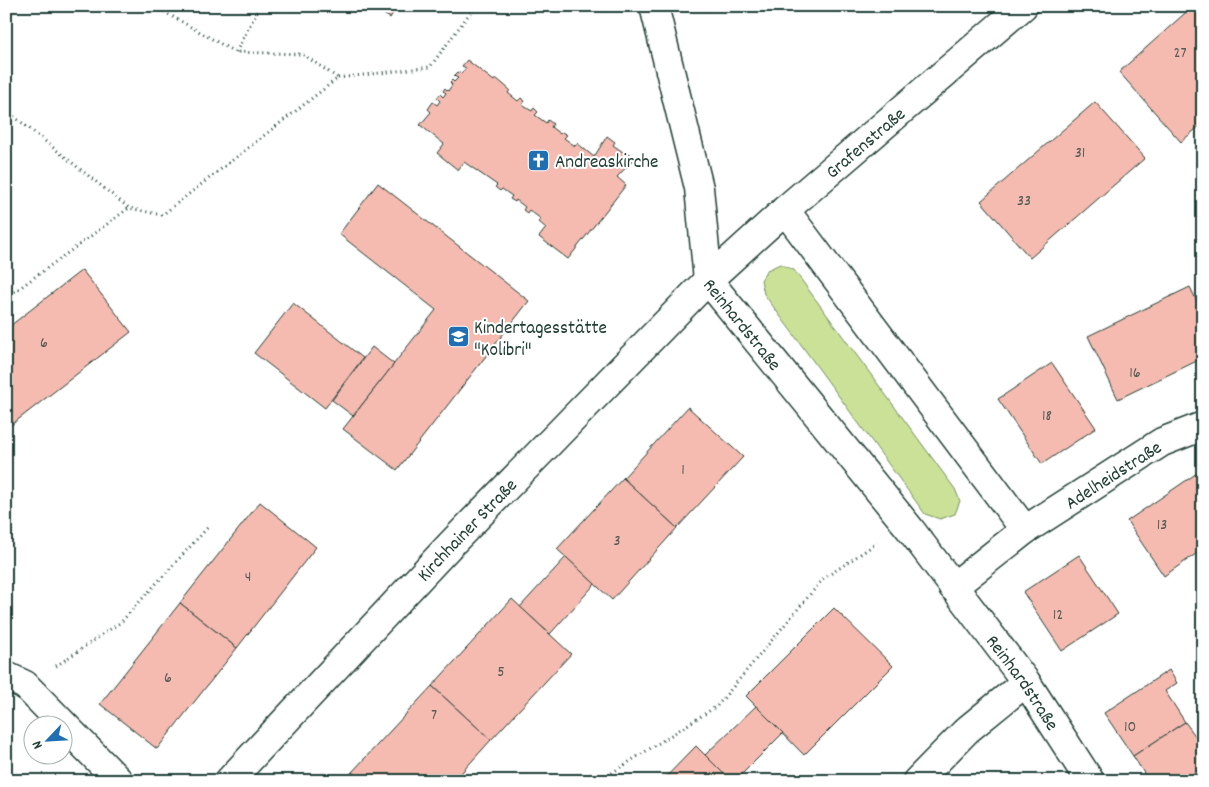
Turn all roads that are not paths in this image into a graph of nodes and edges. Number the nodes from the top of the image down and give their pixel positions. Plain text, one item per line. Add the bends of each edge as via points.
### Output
1 (654, 6) edge
2 (1023, 6) edge
3 (784, 210) junction
4 (708, 280) junction
5 (1203, 426) edge
6 (1025, 530) junction
7 (953, 587) junction
8 (15, 681) edge
9 (1026, 682) junction
10 (119, 781) edge
11 (229, 781) edge
12 (917, 781) edge
13 (1090, 781) edge

1 - 4 street, Reinhardstraße via 698,188
2 - 3 street, Grafenstraße
3 - 4 street, Grafenstraße
3 - 6 street
4 - 7 street, Reinhardstraße via 910,529
4 - 11 street, Kirchhainer Straße via 451,544
5 - 6 street, Adelheidstraße via 1162,442
6 - 7 street
7 - 9 street, Reinhardstraße
8 - 10 street
9 - 12 street via 967,730
9 - 13 street, Reinhardstraße

